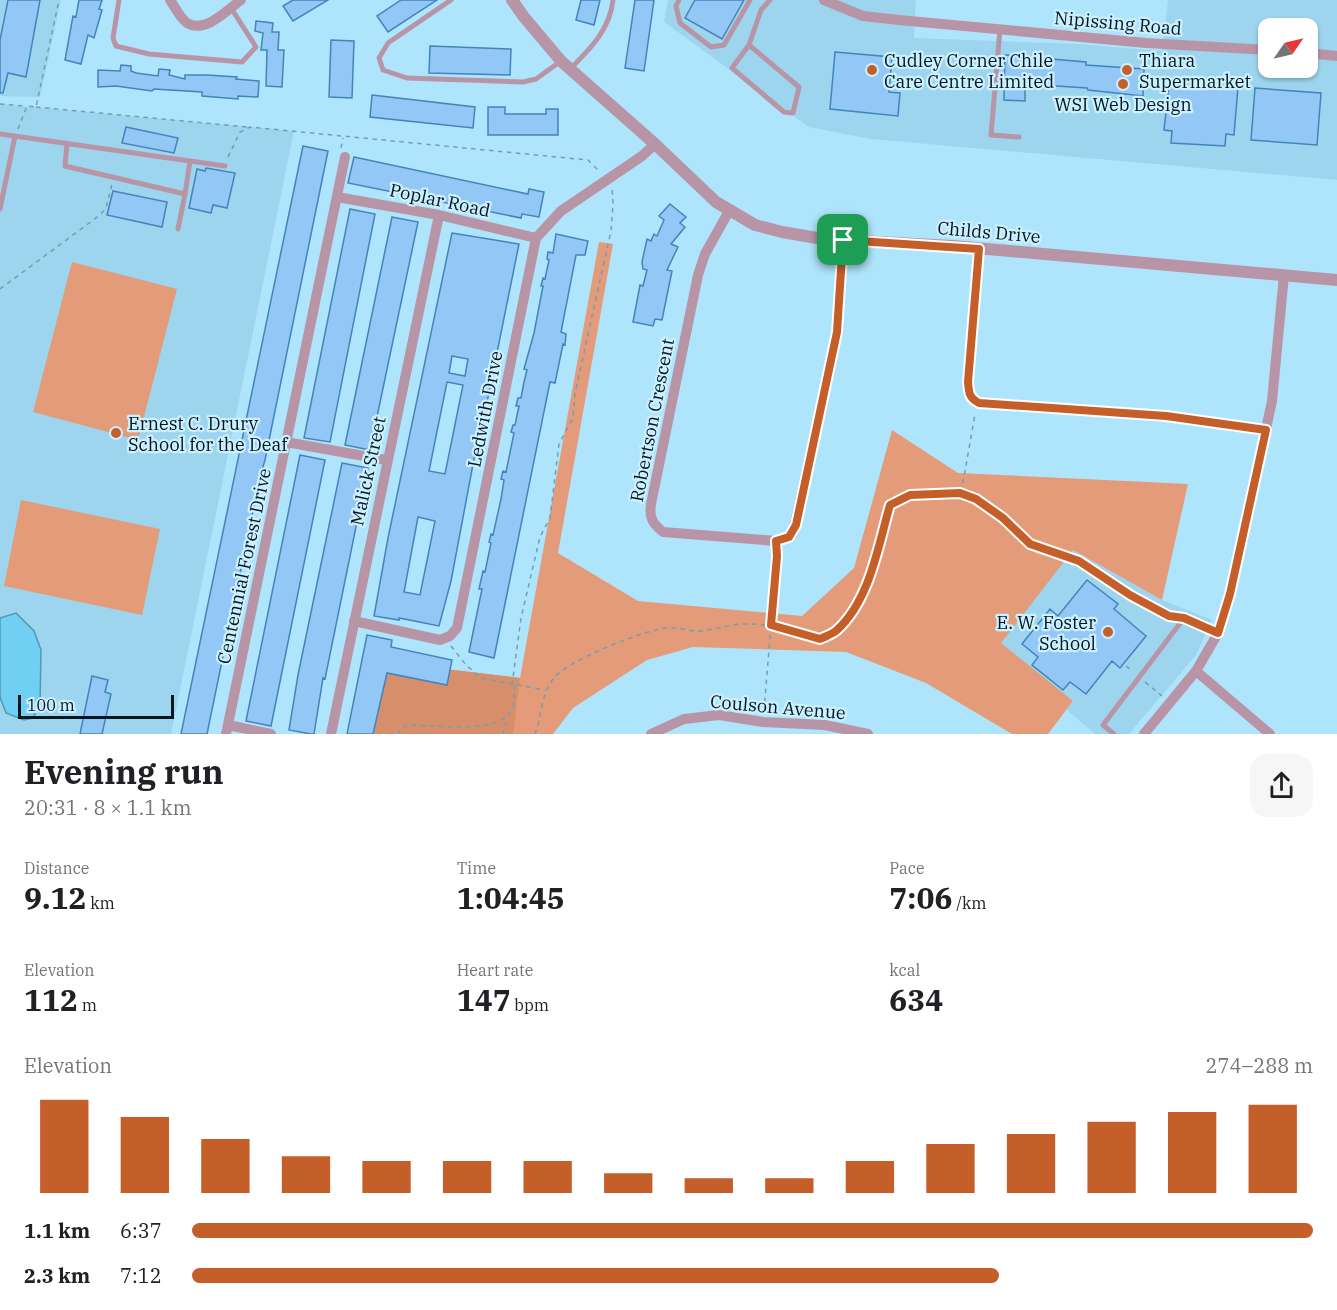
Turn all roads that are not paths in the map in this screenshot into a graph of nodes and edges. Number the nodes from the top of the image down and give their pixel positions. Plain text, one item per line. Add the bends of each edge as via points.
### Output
1 (119, 0) edge
2 (170, 0) edge
3 (241, 0) edge
4 (451, 0) edge
5 (512, 0) edge
6 (613, 0) edge
7 (679, 0) edge
8 (750, 0) edge
9 (770, 0) edge
10 (825, 0) edge
11 (230, 8) junction
12 (1000, 29) junction
13 (748, 45) junction
14 (1258, 49) edge
15 (1318, 55) edge
16 (1337, 56) edge
17 (566, 65) junction
18 (0, 134) edge
19 (15, 136) junction
20 (1019, 137) dead end
21 (67, 143) junction
22 (655, 144) junction
23 (345, 157) dead end
24 (190, 161) junction
25 (225, 166) road end
26 (184, 194) junction
27 (337, 197) junction
28 (0, 209) edge
29 (729, 211) junction
30 (439, 215) junction
31 (178, 229) dead end
32 (536, 238) junction
33 (843, 240) junction
34 (979, 249) junction
35 (1284, 275) junction
36 (1337, 280) edge
37 (1266, 430) junction
38 (286, 442) junction
39 (386, 460) junction
40 (354, 621) junction
41 (1218, 633) junction
42 (1196, 671) junction
43 (762, 728) edge
44 (227, 730) edge
45 (271, 734) edge
46 (331, 734) edge
47 (651, 734) edge
48 (868, 734) edge
49 (1114, 734) edge
50 (1144, 734) edge
51 (1270, 734) edge

1 - 11 lane via 113,38 116,46 149,54 242,62 256,47
2 - 11 street via 185,21 195,25 209,24
3 - 11 street
4 - 17 lane via 388,43 379,58 383,70 407,78 523,82
5 - 17 street, Childs Drive
6 - 17 lane via 609,21 601,34
7 - 8 lane via 676,6 680,23 711,47 724,45
9 - 13 lane via 761,10
10 - 12 street, Nipissing Road via 863,16
12 - 14 street, Nipissing Road
12 - 20 lane via 991,135
13 - 13 lane via 732,68 784,112 793,113 799,87
15 - 16 street
17 - 22 street, Childs Drive
18 - 19 lane
19 - 21 lane
19 - 28 lane
21 - 24 lane
21 - 26 lane via 65,166
22 - 29 street, Childs Drive
22 - 32 street via 561,211
23 - 27 street, Centennial Forest Drive
24 - 25 lane
24 - 26 lane
26 - 31 lane
27 - 30 street, Poplar Road
27 - 38 street, Centennial Forest Drive
29 - 33 street, Childs Drive via 756,225 782,232
29 - 33 street, Robertson Crescent via 698,275 651,504 650,518 663,532 776,541 789,537 796,525 837,332
30 - 32 street, Poplar Road
30 - 39 street, Malick Street
32 - 40 street, Ledwith Drive via 459,622 450,636 434,639
33 - 34 street, Childs Drive
34 - 35 street, Childs Drive
34 - 37 street via 968,382 972,400 1166,416
35 - 36 street, Childs Drive
35 - 37 street
37 - 41 street
38 - 39 street
38 - 44 street, Centennial Forest Drive
39 - 40 street, Malick Street
40 - 46 street, Malick Street
41 - 42 street
41 - 49 lane via 1184,618 1103,725
42 - 50 street
42 - 51 street
43 - 47 street, Coulson Avenue via 718,716 684,719
43 - 48 street, Coulson Avenue via 825,725
44 - 45 street

